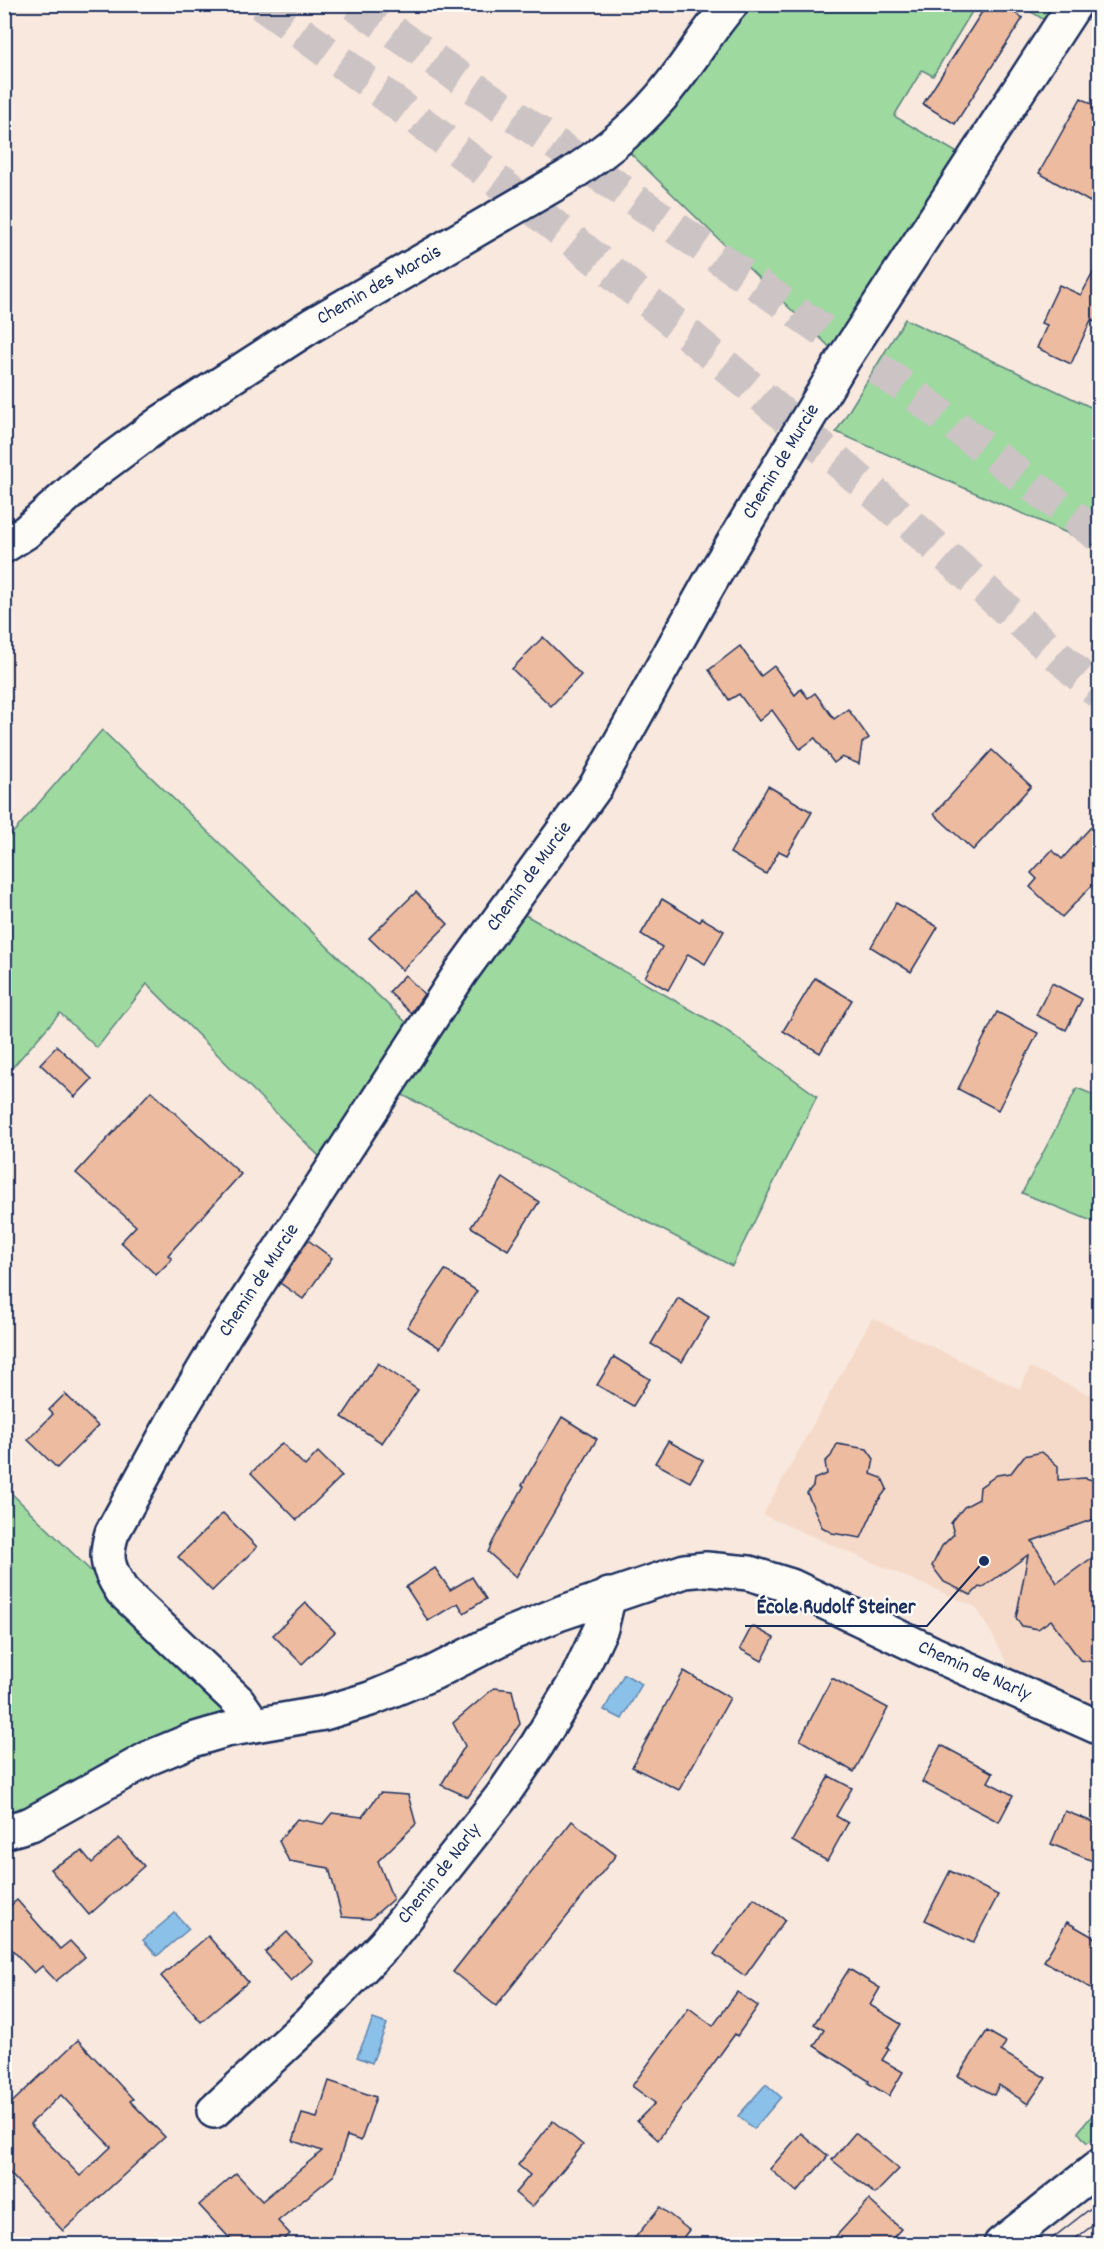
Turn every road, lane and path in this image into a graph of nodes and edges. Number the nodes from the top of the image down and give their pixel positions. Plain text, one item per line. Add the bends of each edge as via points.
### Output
1 (1075, 4) edge
2 (714, 9) edge
3 (4, 546) edge
4 (609, 1595) junction
5 (255, 1724) junction
6 (1100, 1728) edge
7 (4, 1832) edge
8 (214, 2111) dead end
9 (1100, 2166) edge
10 (1001, 2244) edge

1 - 5 street, Chemin de Murcie via 843,360 710,582 596,786 461,972 225,1334 112,1533 108,1564 122,1591 238,1701
2 - 3 street, Chemin des Marais via 673,83 637,124 607,150 312,325 163,421
4 - 5 street, Chemin de Narly via 512,1633 370,1699 324,1713
4 - 6 street, Chemin de Narly via 685,1571 724,1570 771,1578
4 - 8 street, Chemin de Narly via 601,1628 576,1681 502,1796 385,1944 310,2022
5 - 7 street, Chemin de Narly via 192,1740 151,1756 31,1824
9 - 10 street

